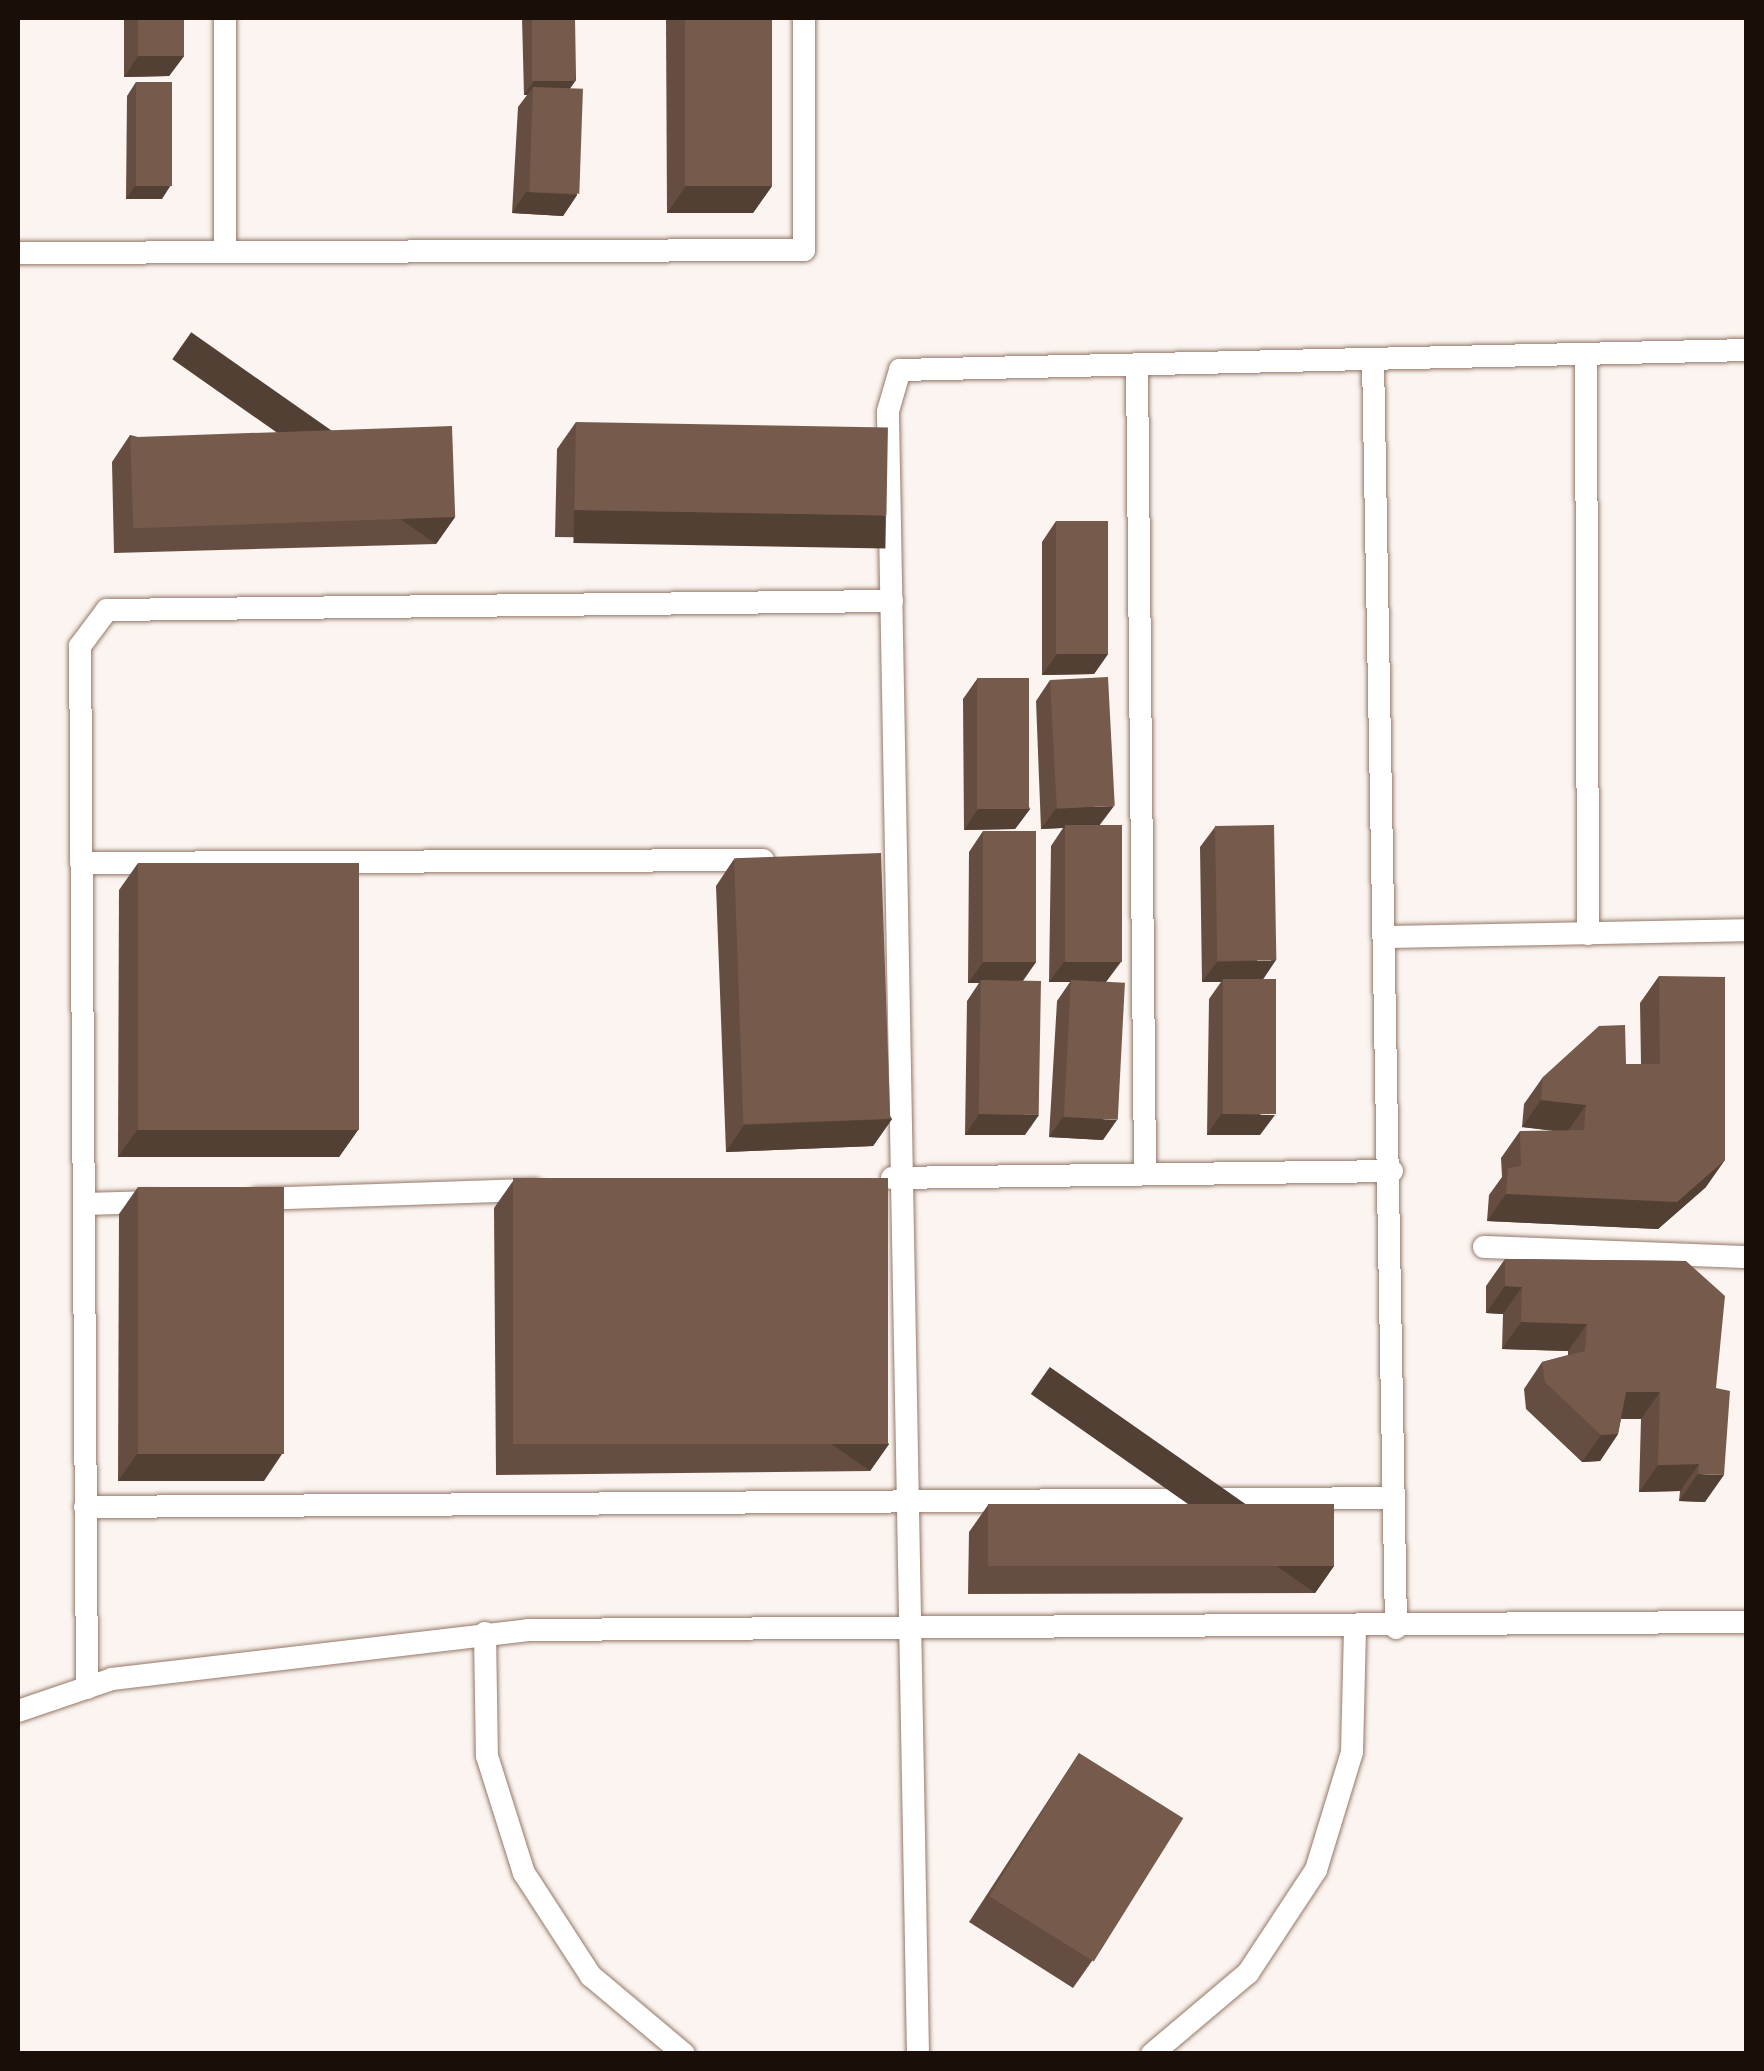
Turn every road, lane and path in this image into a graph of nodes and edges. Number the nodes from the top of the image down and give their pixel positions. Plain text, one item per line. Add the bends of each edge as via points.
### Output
1 (225, 18) edge
2 (804, 18) edge
3 (225, 252) junction
4 (18, 253) edge
5 (1746, 350) edge
6 (1586, 354) junction
7 (1373, 359) junction
8 (1137, 364) junction
9 (892, 601) junction
10 (798, 860) edge
11 (82, 863) junction
12 (1746, 930) edge
13 (1588, 934) junction
14 (1386, 937) junction
15 (1392, 1171) junction
16 (1145, 1174) junction
17 (903, 1178) junction
18 (864, 1179) edge
19 (572, 1188) edge
20 (220, 1200) edge
21 (181, 1201) edge
22 (84, 1204) junction
23 (1484, 1247) dead end
24 (1746, 1257) edge
25 (1394, 1498) junction
26 (910, 1502) junction
27 (86, 1507) junction
28 (1746, 1622) edge
29 (1396, 1628) junction
30 (1355, 1629) junction
31 (912, 1630) junction
32 (485, 1632) junction
33 (87, 1688) junction
34 (18, 1711) edge
35 (684, 2054) edge
36 (918, 2054) edge
37 (1152, 2054) edge

1 - 3 street
2 - 3 street via 804,250
3 - 4 street
5 - 6 street
6 - 7 street
6 - 13 street
7 - 8 street
7 - 14 street
8 - 9 street via 900,370 888,411
8 - 16 street
9 - 11 street via 108,610 80,646
9 - 17 street via 887,859
10 - 11 street
11 - 22 street
12 - 13 street
13 - 14 street
14 - 15 street
15 - 16 street
15 - 25 street
16 - 17 street
17 - 18 street
17 - 26 street
19 - 20 street
21 - 22 street
22 - 27 street
23 - 24 street
25 - 26 street
25 - 29 street
26 - 27 street
26 - 31 street
27 - 33 street
28 - 29 street
29 - 30 street
30 - 31 street
30 - 37 street via 1352,1752 1316,1870 1248,1973
31 - 32 street
31 - 36 street
32 - 33 street
32 - 35 street via 487,1756 524,1873 591,1976
33 - 34 street

